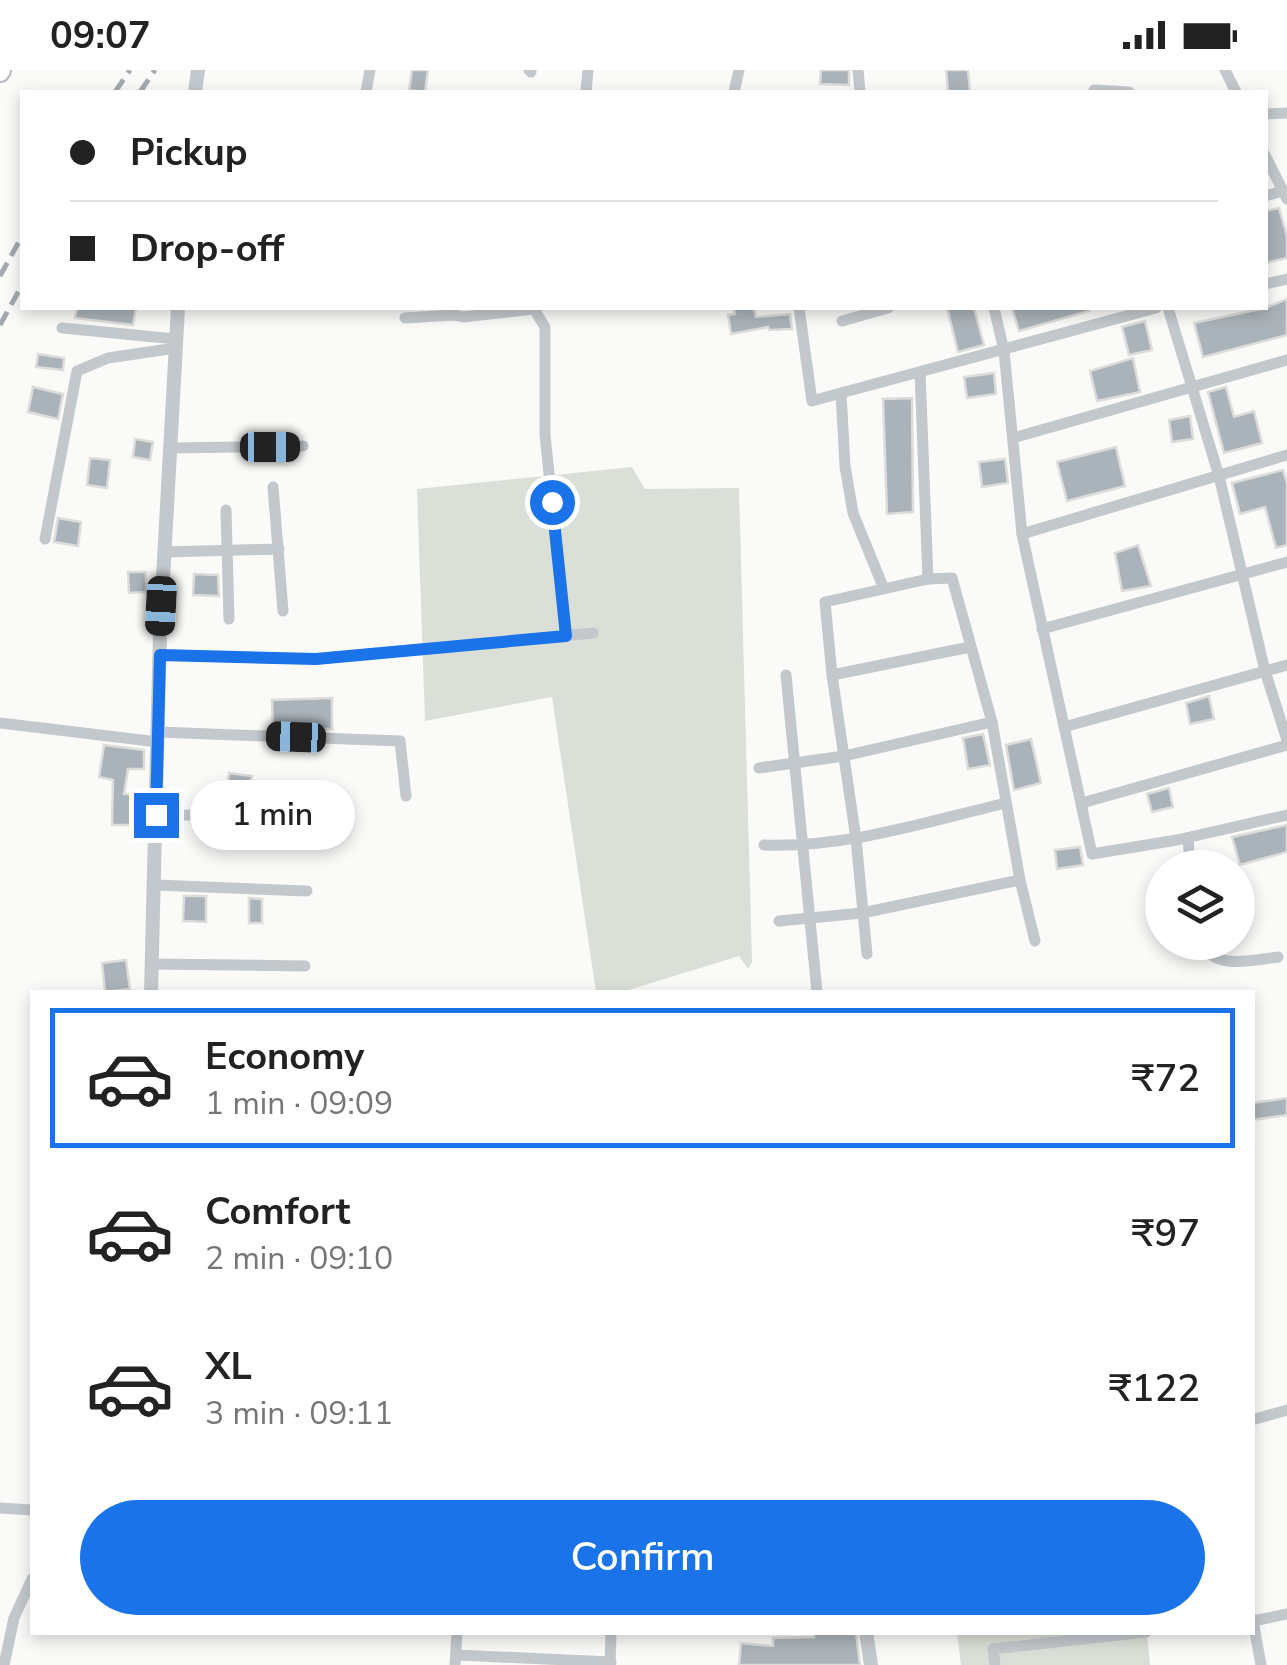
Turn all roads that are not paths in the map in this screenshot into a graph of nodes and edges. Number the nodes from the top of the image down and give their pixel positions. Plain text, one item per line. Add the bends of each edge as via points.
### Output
1 (1268, 161) edge
2 (1286, 197) edge
3 (1287, 215) edge
4 (178, 310) edge
5 (525, 310) edge
6 (535, 310) edge
7 (798, 310) edge
8 (881, 310) edge
9 (994, 310) edge
10 (1149, 310) edge
11 (1169, 310) edge
12 (451, 311) edge
13 (405, 318) dead end
14 (842, 321) dead end
15 (62, 328) dead end
16 (176, 344) junction
17 (1004, 350) junction
18 (1287, 360) edge
19 (920, 372) junction
20 (1192, 387) junction
21 (841, 393) junction
22 (1014, 438) junction
23 (303, 446) dead end
24 (170, 448) junction
25 (1287, 456) edge
26 (1219, 476) junction
27 (273, 488) dead end
28 (226, 510) dead end
29 (1022, 534) junction
30 (44, 539) dead end
31 (226, 550) junction
32 (279, 550) junction
33 (164, 552) junction
34 (1287, 562) edge
35 (1241, 575) junction
36 (928, 579) junction
37 (884, 588) junction
38 (284, 611) dead end
39 (228, 619) dead end
40 (1042, 629) junction
41 (593, 633) dead end
42 (566, 636) junction
43 (970, 646) junction
44 (160, 655) junction
45 (1287, 665) edge
46 (1265, 671) junction
47 (786, 675) dead end
48 (832, 676) junction
49 (992, 722) junction
50 (0, 723) edge
51 (1064, 726) junction
52 (158, 737) junction
53 (1287, 742) edge
54 (844, 756) junction
55 (796, 763) junction
56 (759, 768) dead end
57 (406, 796) dead end
58 (1082, 802) junction
59 (1006, 803) junction
60 (156, 815) junction
61 (310, 815) dead end
62 (1287, 815) edge
63 (856, 838) junction
64 (1188, 838) junction
65 (764, 845) dead end
66 (803, 846) junction
67 (1189, 850) edge
68 (1020, 880) junction
69 (155, 886) junction
70 (307, 891) dead end
71 (862, 913) junction
72 (810, 918) junction
73 (779, 921) dead end
74 (1035, 941) dead end
75 (867, 954) dead end
76 (1278, 957) dead end
77 (1255, 958) edge
78 (152, 964) junction
79 (305, 966) dead end
80 (151, 990) edge
81 (817, 990) edge
82 (1287, 1410) edge
83 (1255, 1419) edge
84 (0, 1508) edge
85 (30, 1510) edge
86 (30, 1583) edge
87 (1287, 1614) edge
88 (1255, 1621) edge
89 (1255, 1632) edge
90 (457, 1635) edge
91 (611, 1635) edge
92 (867, 1635) edge
93 (1117, 1635) edge
94 (456, 1660) edge
95 (610, 1664) edge
96 (4, 1665) edge
97 (871, 1665) edge
98 (995, 1665) edge
99 (1261, 1665) edge

1 - 2 street
2 - 3 street
4 - 16 street
5 - 12 street via 463,317
6 - 42 street via 545,326 545,435
7 - 21 street via 812,401
8 - 14 street
9 - 17 street
10 - 17 street
11 - 20 street
12 - 13 street
15 - 16 street
16 - 24 street
16 - 30 street via 76,371
17 - 19 street
17 - 22 street
18 - 20 street
19 - 21 street
19 - 36 street
20 - 22 street
20 - 26 street
21 - 37 street via 853,512
22 - 29 street
23 - 24 street
24 - 33 street
25 - 26 street
26 - 29 street
26 - 35 street
27 - 32 street
28 - 31 street
29 - 40 street
31 - 32 street
31 - 33 street
31 - 39 street
32 - 38 street
33 - 44 street
34 - 35 street
35 - 40 street
35 - 46 street
36 - 37 street
36 - 43 street via 952,578
37 - 48 street via 826,602
40 - 51 street
41 - 42 street
42 - 44 street via 316,659
43 - 48 street
43 - 49 street
44 - 52 street
45 - 46 street
46 - 51 street
46 - 53 street
47 - 55 street
48 - 54 street
49 - 54 street
49 - 59 street
50 - 52 street
51 - 58 street
52 - 57 street via 400,741
52 - 60 street
53 - 58 street
54 - 55 street
54 - 63 street
55 - 56 street
55 - 66 street
58 - 64 street via 1092,854
59 - 63 street
59 - 68 street
60 - 61 street
60 - 69 street
62 - 64 street
63 - 66 street
63 - 71 street
64 - 67 street
65 - 66 street
66 - 72 street
68 - 71 street
68 - 74 street
69 - 70 street
69 - 78 street
71 - 72 street
71 - 75 street
72 - 73 street
72 - 81 street
76 - 77 street
78 - 79 street
78 - 80 street
82 - 83 street
84 - 85 street
86 - 96 street
87 - 88 street
89 - 99 street
90 - 94 street
91 - 95 street
92 - 97 street
93 - 98 street via 993,1648
94 - 95 street

